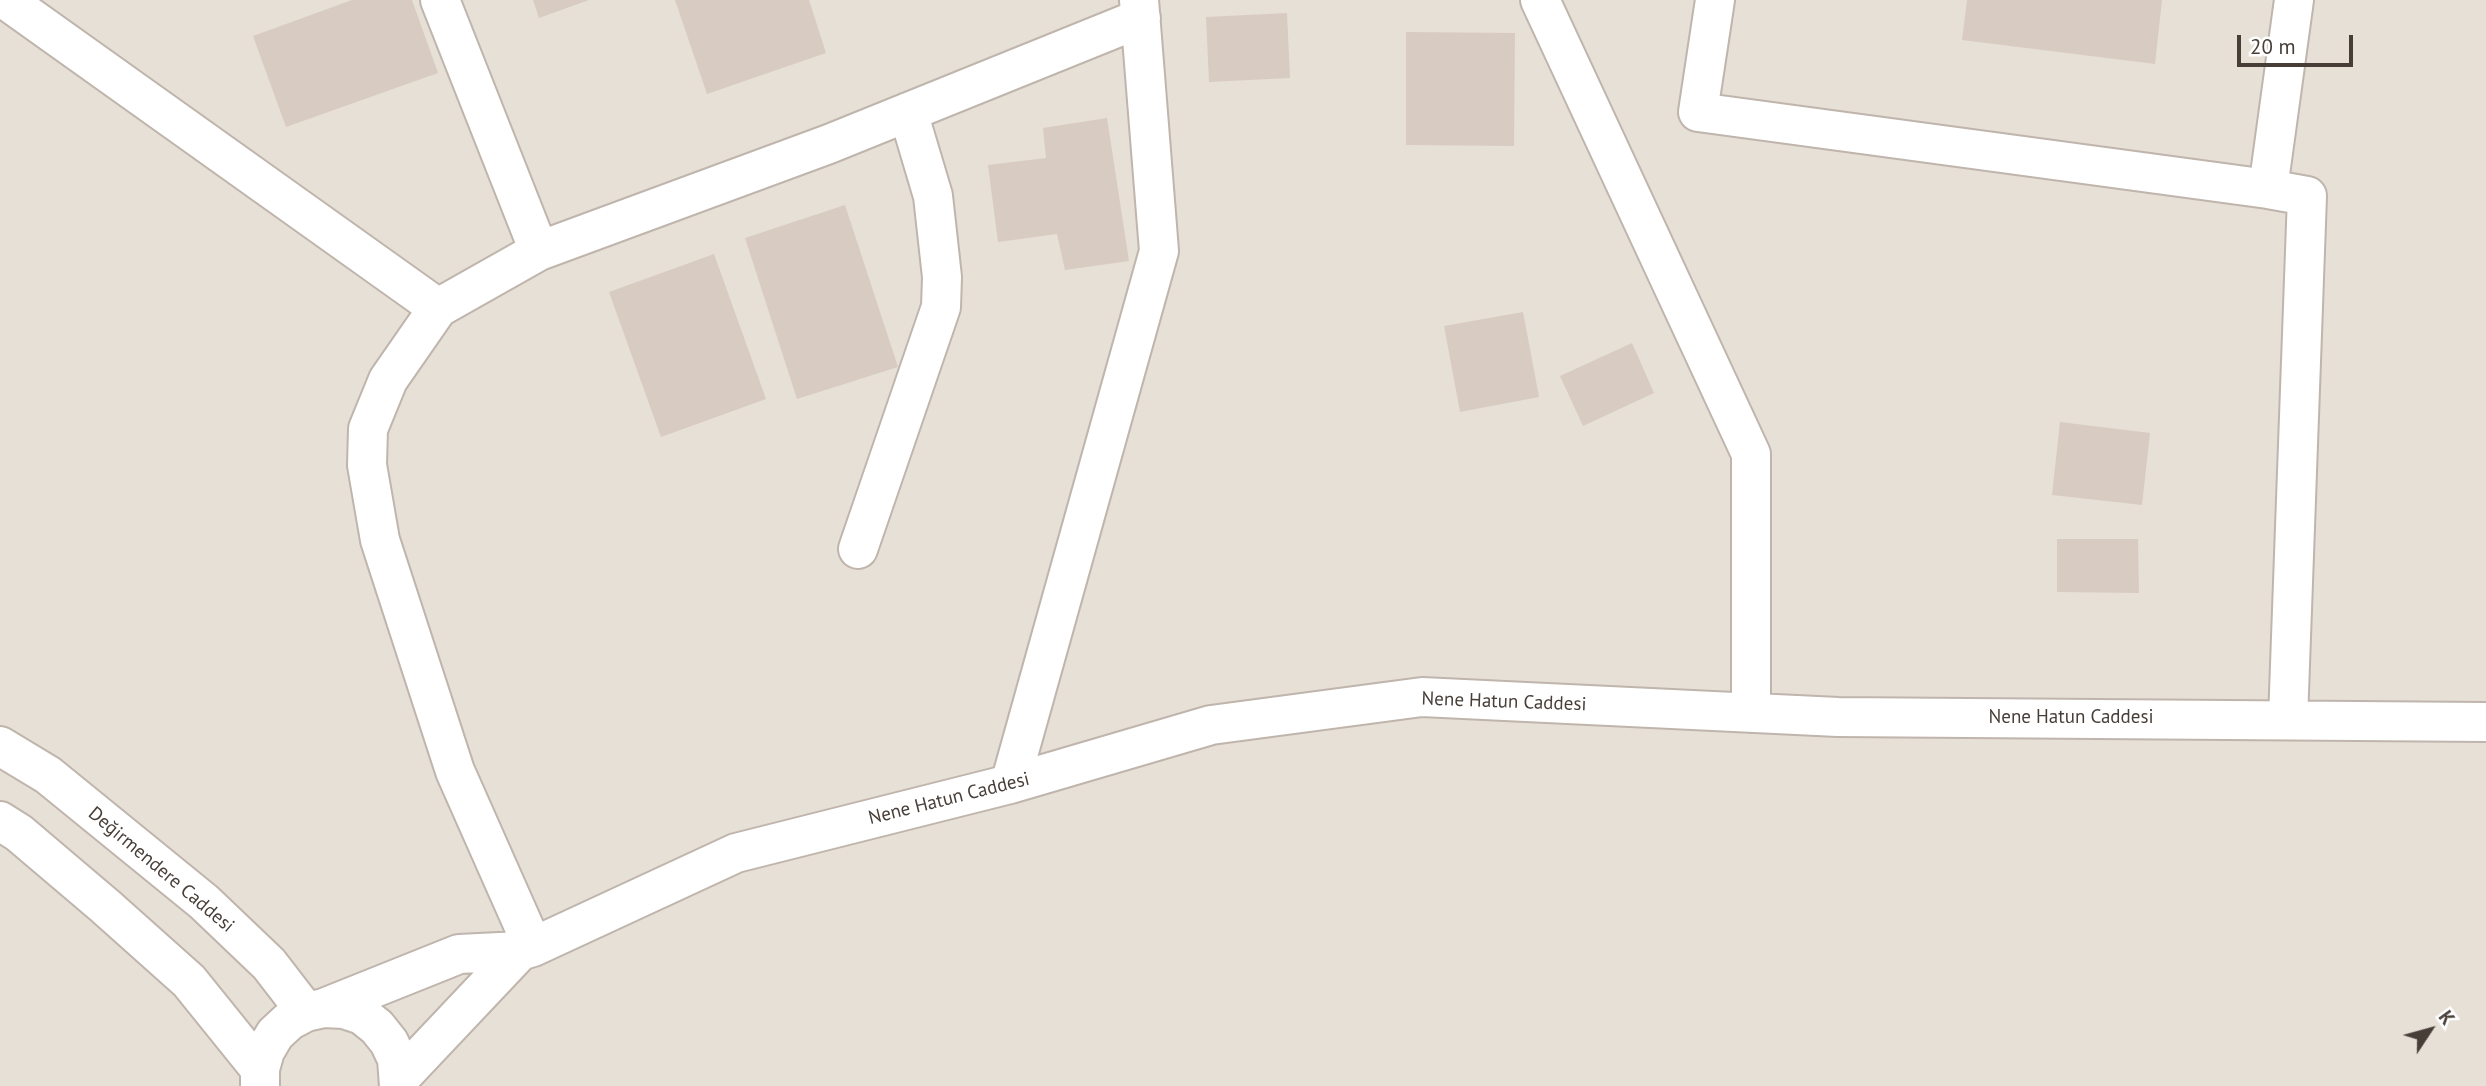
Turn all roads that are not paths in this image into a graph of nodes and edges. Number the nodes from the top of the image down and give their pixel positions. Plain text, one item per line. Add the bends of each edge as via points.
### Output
1 (6, 0) edge
2 (440, 0) edge
3 (1540, 0) edge
4 (1715, 0) edge
5 (2294, 0) edge
6 (1140, 9) edge
7 (908, 112) junction
8 (2268, 189) junction
9 (539, 251) junction
10 (438, 308) junction
11 (858, 549) dead end
12 (1751, 713) junction
13 (2288, 720) junction
14 (2486, 722) edge
15 (0, 746) edge
16 (1010, 784) junction
17 (0, 821) edge
18 (526, 949) junction
19 (315, 1010) junction
20 (260, 1077) edge
21 (400, 1082) edge

1 - 10 street
2 - 9 street
3 - 12 street via 1751,454
4 - 8 street via 1698,112
5 - 8 street
6 - 7 street
6 - 16 street via 1159,250
7 - 9 street
7 - 11 street via 933,196 941,307
8 - 13 street via 2307,196
9 - 10 street
10 - 18 street via 388,380 368,429 367,465 380,540 455,771
12 - 13 street, Nene Hatun Caddesi
12 - 16 street, Nene Hatun Caddesi via 1422,697 1211,725
13 - 14 street, Nene Hatun Caddesi
15 - 19 street, Değirmendere Caddesi via 48,775 204,902
16 - 18 street, Nene Hatun Caddesi via 736,853
17 - 20 street via 189,981
18 - 19 street, Nene Hatun Caddesi via 460,954
18 - 21 street, Nene Hatun Caddesi
19 - 20 street, Nene Hatun Caddesi via 289,1021 275,1034 265,1051
19 - 21 street via 344,1009 377,1027 397,1059

